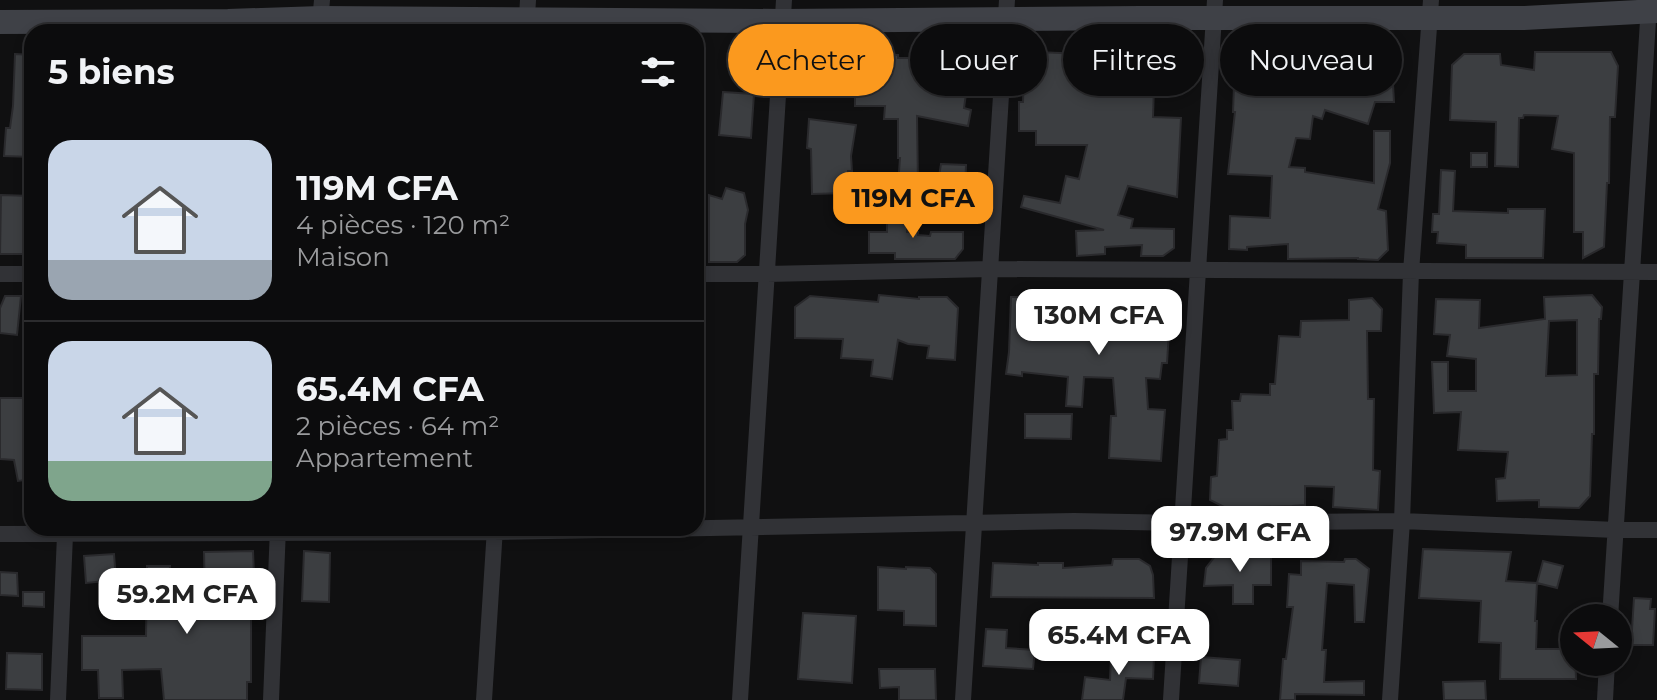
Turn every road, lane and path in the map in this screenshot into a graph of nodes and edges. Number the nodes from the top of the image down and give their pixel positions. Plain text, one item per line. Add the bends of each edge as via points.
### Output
1 (1652, 7) edge
2 (1007, 9) edge
3 (1214, 9) edge
4 (1431, 9) edge
5 (784, 10) edge
6 (321, 17) edge
7 (527, 17) edge
8 (0, 22) edge
9 (58, 24) edge
10 (186, 24) edge
11 (990, 269) junction
12 (1198, 269) junction
13 (1411, 272) junction
14 (1632, 272) junction
15 (1657, 272) edge
16 (0, 274) edge
17 (24, 274) edge
18 (704, 274) edge
19 (767, 274) junction
20 (1402, 521) junction
21 (975, 522) junction
22 (1182, 523) junction
23 (751, 527) junction
24 (704, 528) edge
25 (1616, 530) junction
26 (1657, 530) edge
27 (0, 534) edge
28 (24, 534) edge
29 (65, 536) edge
30 (278, 536) edge
31 (494, 536) edge
32 (1611, 604) edge
33 (1606, 676) edge
34 (58, 700) edge
35 (271, 700) edge
36 (484, 700) edge
37 (740, 700) edge
38 (963, 700) edge
39 (1171, 700) edge
40 (1390, 700) edge
41 (1605, 700) edge

1 - 4 street via 1524,18
1 - 14 street
2 - 3 street
2 - 5 street
2 - 11 street
3 - 4 street
3 - 12 street
4 - 13 street
5 - 7 street
5 - 19 street
6 - 7 street
6 - 10 street
8 - 9 street
11 - 12 street
11 - 19 street
11 - 21 street
12 - 13 street
12 - 22 street
13 - 14 street
13 - 20 street
14 - 15 street
14 - 25 street
16 - 17 street
18 - 19 street
19 - 23 street
20 - 22 street
20 - 25 street
20 - 40 street
21 - 22 street
21 - 23 street
21 - 38 street
22 - 39 street
23 - 24 street
23 - 37 street
25 - 26 street
25 - 32 street
27 - 28 street
29 - 34 street
30 - 35 street
31 - 36 street
33 - 41 street

